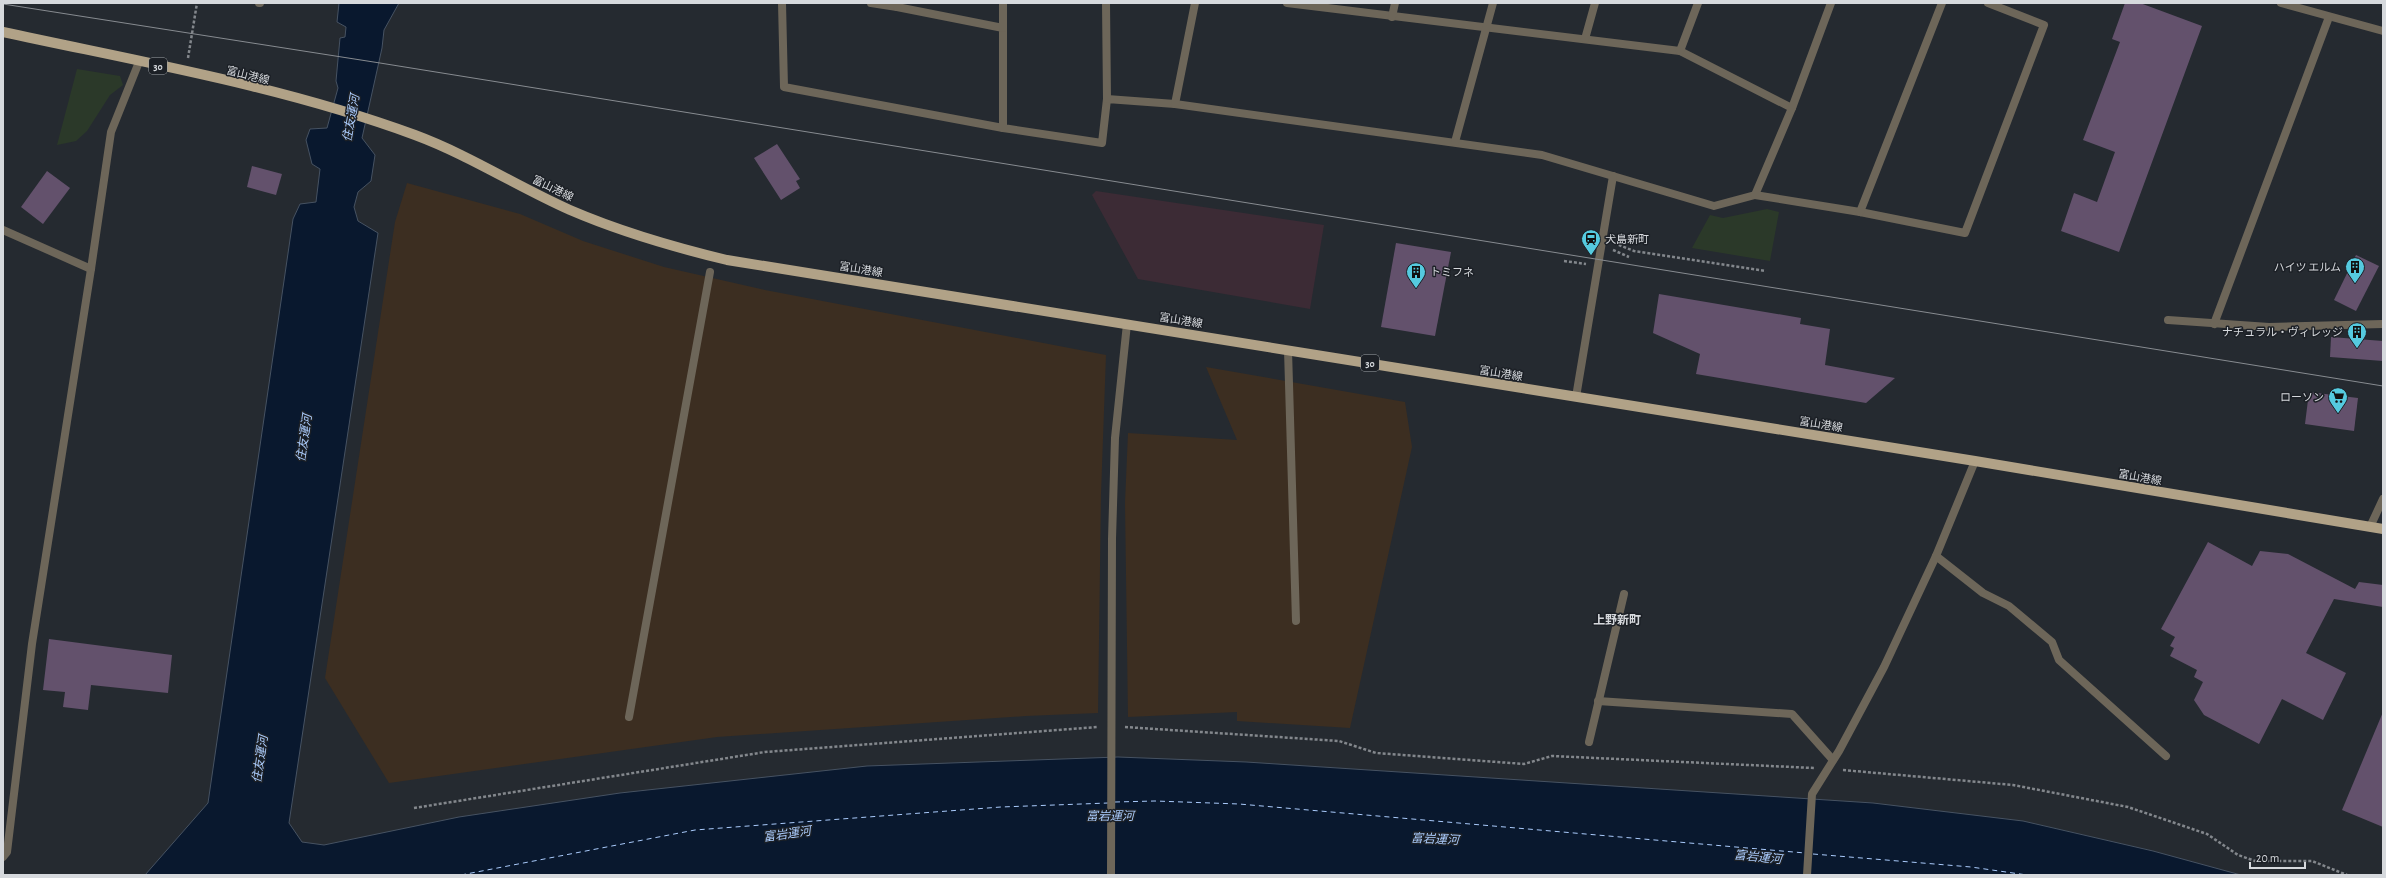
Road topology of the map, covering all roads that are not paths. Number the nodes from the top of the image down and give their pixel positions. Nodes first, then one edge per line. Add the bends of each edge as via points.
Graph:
1 (782, 3) edge
2 (871, 3) edge
3 (1003, 3) edge
4 (1106, 3) edge
5 (1195, 3) edge
6 (1287, 3) edge
7 (1293, 3) edge
8 (1395, 3) edge
9 (1493, 3) edge
10 (1596, 3) edge
11 (1698, 3) edge
12 (1831, 3) edge
13 (1942, 3) edge
14 (1988, 3) edge
15 (2281, 3) edge
16 (897, 5) edge
17 (1392, 17) junction
18 (2329, 17) junction
19 (1486, 27) junction
20 (1003, 28) junction
21 (2383, 31) edge
22 (3, 32) edge
23 (1585, 39) junction
24 (1680, 51) junction
25 (139, 62) junction
26 (1107, 99) junction
27 (1175, 104) junction
28 (1792, 108) junction
29 (1003, 128) junction
30 (1455, 142) junction
31 (1613, 176) junction
32 (1755, 195) junction
33 (1860, 212) junction
34 (3, 230) edge
35 (92, 269) junction
36 (710, 272) dead end
37 (2168, 320) dead end
38 (1127, 324) junction
39 (2214, 324) junction
40 (2383, 324) edge
41 (1288, 350) junction
42 (1576, 397) junction
43 (1975, 461) junction
44 (2383, 498) edge
45 (2370, 527) junction
46 (2383, 529) edge
47 (1936, 556) junction
48 (1624, 594) dead end
49 (1296, 620) dead end
50 (1598, 701) junction
51 (628, 716) dead end
52 (1589, 742) dead end
53 (2166, 756) dead end
54 (1833, 760) junction
55 (3, 857) edge
56 (1111, 875) edge
57 (1807, 875) edge

1 - 29 street via 784,87
2 - 16 street
3 - 20 street
4 - 26 street
5 - 27 street
6 - 7 street
7 - 17 street
8 - 17 street
9 - 19 street
10 - 23 street
11 - 24 street
12 - 28 street
13 - 33 street
14 - 33 street via 2044,25 1965,233
15 - 18 street
16 - 20 street
17 - 19 street
18 - 21 street
18 - 39 street
19 - 23 street
19 - 30 street
20 - 29 street
22 - 25 main road, 富山港線 / 30
23 - 24 street
24 - 28 street
25 - 35 street via 111,132
25 - 38 main road, 富山港線 / 30 via 312,103 379,123 438,145 623,232 677,248 727,260
26 - 27 street
26 - 29 street via 1102,143
27 - 30 street
28 - 32 street
30 - 31 street via 1542,155
31 - 32 street via 1714,206
31 - 42 street
32 - 33 street
34 - 35 street
35 - 55 street via 32,644 7,852
36 - 51 street
37 - 39 street
38 - 41 main road, 富山港線 / 30
38 - 56 street via 1115,438 1112,539
39 - 40 street via 2269,327
41 - 42 main road, 富山港線 / 30
41 - 49 street
42 - 43 main road, 富山港線 / 30
43 - 45 main road, 富山港線 / 30
43 - 47 street
44 - 45 street
45 - 46 main road, 富山港線 / 30
47 - 53 street via 1983,593 2009,606 2052,642 2059,660
47 - 54 street via 1884,667
48 - 50 street
50 - 52 street
50 - 54 street via 1792,714
54 - 57 street via 1812,794

